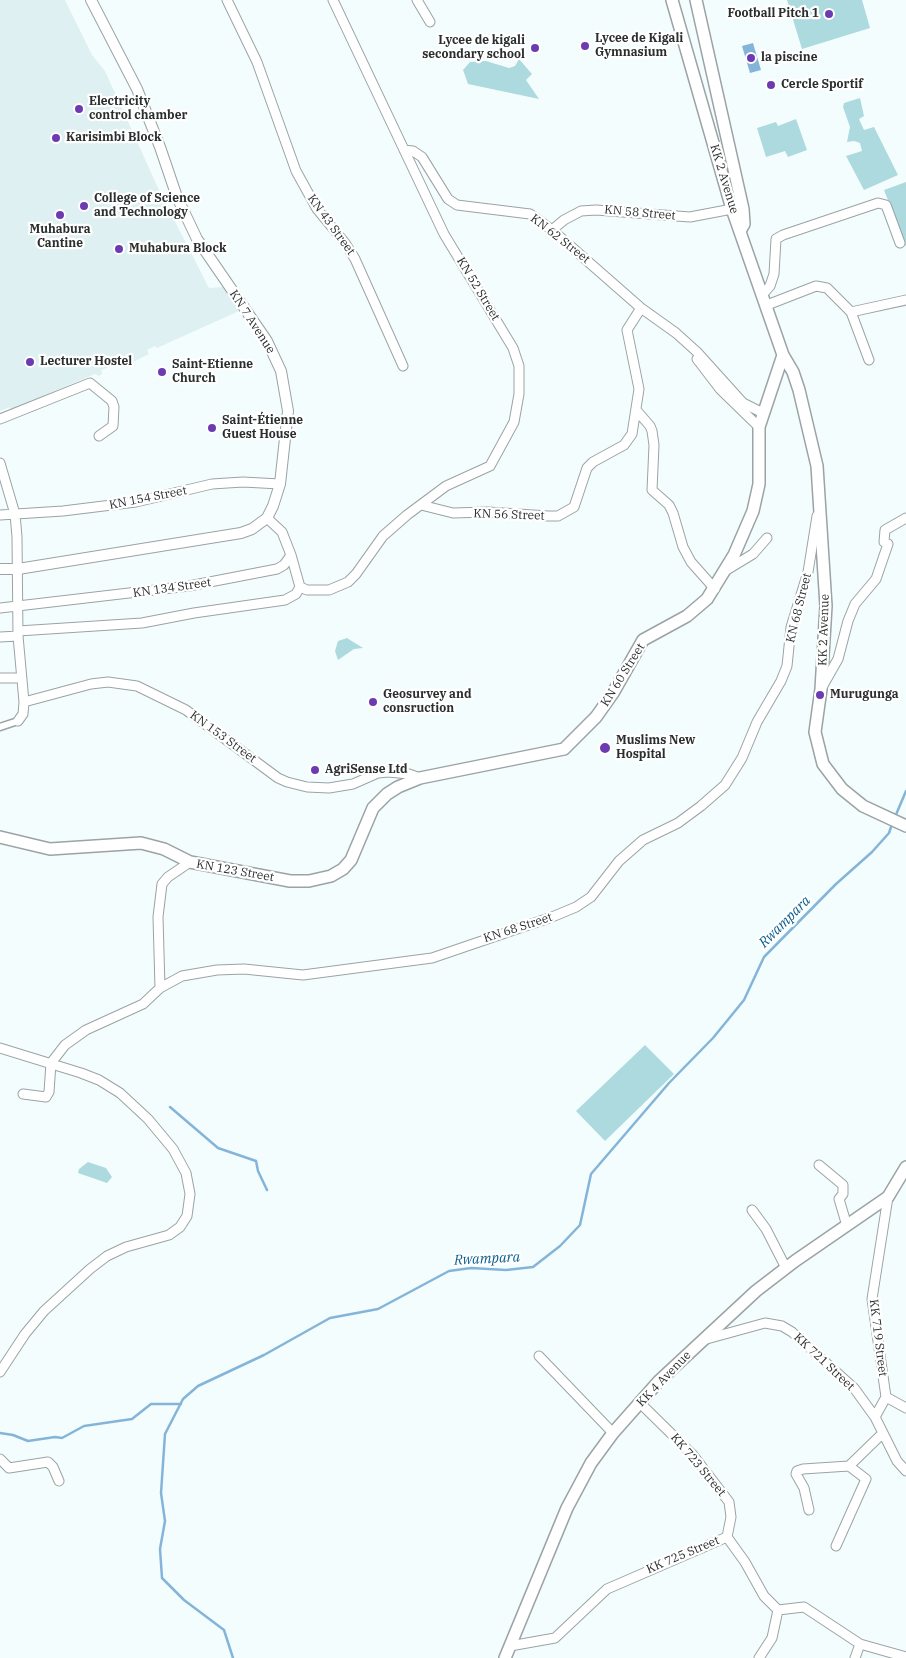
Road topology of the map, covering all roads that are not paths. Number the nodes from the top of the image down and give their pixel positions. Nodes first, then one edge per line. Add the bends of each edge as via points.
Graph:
1 (91, 0) edge
2 (227, 0) edge
3 (333, 0) edge
4 (417, 0) edge
5 (672, 0) edge
6 (696, 0) edge
7 (430, 22) dead end
8 (404, 150) junction
9 (732, 209) junction
10 (552, 230) junction
11 (740, 231) junction
12 (900, 243) dead end
13 (765, 300) junction
14 (906, 300) edge
15 (641, 308) junction
16 (851, 312) junction
17 (686, 342) junction
18 (783, 355) junction
19 (869, 360) dead end
20 (404, 366) dead end
21 (777, 374) junction
22 (799, 390) junction
23 (637, 411) junction
24 (763, 413) junction
25 (0, 419) edge
26 (759, 427) junction
27 (99, 436) dead end
28 (0, 463) edge
29 (280, 484) junction
30 (820, 498) junction
31 (421, 505) junction
32 (15, 514) junction
33 (0, 515) edge
34 (267, 518) junction
35 (906, 518) edge
36 (767, 538) dead end
37 (290, 555) junction
38 (0, 569) edge
39 (18, 569) junction
40 (725, 571) junction
41 (300, 587) junction
42 (715, 589) junction
43 (0, 608) edge
44 (17, 608) junction
45 (18, 634) junction
46 (0, 636) edge
47 (0, 678) edge
48 (22, 678) junction
49 (821, 689) junction
50 (24, 702) junction
51 (18, 721) joint
52 (0, 727) edge
53 (420, 778) junction
54 (905, 825) edge
55 (362, 833) joint
56 (0, 837) edge
57 (190, 862) junction
58 (160, 988) junction
59 (0, 1048) edge
60 (51, 1063) junction
61 (23, 1094) dead end
62 (819, 1165) dead end
63 (904, 1174) edge
64 (888, 1197) junction
65 (752, 1210) dead end
66 (847, 1226) junction
67 (786, 1268) junction
68 (701, 1341) junction
69 (540, 1356) dead end
70 (0, 1372) edge
71 (886, 1398) junction
72 (640, 1403) junction
73 (906, 1408) edge
74 (875, 1417) junction
75 (613, 1432) junction
76 (883, 1433) junction
77 (0, 1459) edge
78 (849, 1466) junction
79 (906, 1472) edge
80 (59, 1481) dead end
81 (809, 1510) dead end
82 (727, 1537) junction
83 (836, 1546) dead end
84 (778, 1610) junction
85 (860, 1644) junction
86 (510, 1646) junction
87 (906, 1657) edge
88 (505, 1658) edge
89 (759, 1658) edge
90 (855, 1658) edge

1 - 29 street, KN 7 Avenue via 137,89 177,197 197,239 267,341 281,371 288,411
2 - 20 street, KN 43 Street via 257,62 296,171 317,209 346,243
3 - 8 street, KN 52 Street
4 - 7 street
5 - 9 main road, KK 2 Avenue
6 - 11 main road via 743,210 744,224
8 - 10 street, KN 62 Street via 422,156 448,199 457,205 530,214
8 - 31 street, KN 52 Street via 444,234 513,348 519,380 514,422 490,466 479,473 459,478
9 - 10 street, KN 58 Street via 690,217 581,211
9 - 11 main road, KK 2 Avenue
10 - 15 street, KN 62 Street
11 - 13 main road, KK 2 Avenue
12 - 13 street via 886,205 878,203 783,235 776,239 774,274
13 - 16 street via 823,286
13 - 18 main road, KK 2 Avenue
14 - 16 street
15 - 17 street, KN 62 Street
15 - 23 street, KN 56 Street via 627,330 637,376
16 - 19 street
17 - 24 street, KN 62 Street via 743,403
17 - 26 street, KN 62 Street via 720,389
18 - 21 main road
18 - 22 main road, KK 2 Avenue
21 - 22 main road
21 - 24 main road, KN 60 Street
22 - 30 main road, KK 2 Avenue via 813,440
23 - 31 street, KN 56 Street via 632,434 624,445 586,468 574,507 567,512 548,516 453,513
23 - 42 street via 652,431 652,490 669,505 691,562
24 - 26 main road, KN 60 Street
25 - 27 street via 90,383 112,400 114,426
26 - 40 main road, KN 60 Street via 759,484 753,511
28 - 32 street
29 - 32 street, KN 154 Street via 212,484 136,502
29 - 34 street, KN 7 Avenue
30 - 49 main road, KK 2 Avenue via 826,606
30 - 58 street, KN 68 Street via 808,572 791,627 786,666 742,758 725,785 678,823 643,840 619,861 591,897 552,918 432,958 302,975 244,969 217,970 182,976
31 - 41 street, KN 52 Street via 383,536 348,582 328,590
32 - 33 street, KN 154 Street
32 - 39 street
34 - 37 street via 282,532
34 - 39 street via 252,529 214,540
35 - 49 street via 885,530 886,543 876,579 855,604 838,659
36 - 40 street via 753,554
37 - 41 street
37 - 44 street, KN 134 Street via 277,569 247,576
38 - 39 street
39 - 44 street
40 - 42 main road, KN 60 Street
41 - 45 street via 296,594 285,600 142,623
42 - 53 main road, KN 60 Street via 687,616 643,640 614,693 596,717 564,748
43 - 44 street, KN 134 Street
44 - 45 street
45 - 46 street
45 - 48 street
47 - 48 street
48 - 50 street
49 - 54 main road, KK 2 Avenue via 815,732 823,764 842,789 869,810
50 - 51 street via 23,714
50 - 53 street, KN 153 Street via 91,684 108,682 136,686 186,710 287,782 329,788 353,784 378,773 410,774
51 - 52 street
53 - 55 main road, KN 60 Street via 398,787 379,801
55 - 57 main road, KN 123 Street via 348,865 331,876 309,881 290,881
56 - 57 main road, KN 123 Street via 50,849 149,844
57 - 58 street via 162,884 158,917
58 - 60 street, KN 68 Street via 132,1010 75,1037
59 - 60 street
60 - 61 street via 48,1095 44,1098
60 - 70 street via 99,1080 120,1093 162,1134 186,1173 190,1194 187,1216 169,1235 126,1247 90,1269 44,1311 24,1334
62 - 66 street via 843,1184 843,1194 839,1199
63 - 64 main road, KK 4 Avenue
64 - 66 main road, KK 4 Avenue
64 - 71 street, KK 719 Street via 872,1299
65 - 67 street
66 - 67 main road, KK 4 Avenue
67 - 68 main road, KK 4 Avenue
68 - 72 main road, KK 4 Avenue
68 - 74 street, KK 721 Street via 765,1323 782,1326 854,1388
69 - 75 street
71 - 73 street
71 - 74 street
72 - 75 main road, KK 4 Avenue
72 - 82 street, KK 723 Street via 693,1455 729,1502 731,1517
74 - 76 street, KK 721 Street
75 - 86 main road, KK 4 Avenue via 591,1462 570,1501
76 - 78 street
76 - 79 street, KK 721 Street
77 - 80 street via 10,1468 48,1462
78 - 81 street via 797,1471
78 - 83 street via 866,1479
82 - 84 street, KK 725 Street via 764,1596
82 - 86 street, KK 725 Street via 607,1589 555,1638
84 - 85 street via 804,1607
84 - 89 street via 772,1638
85 - 87 street
85 - 90 street
86 - 88 main road, KK 4 Avenue

